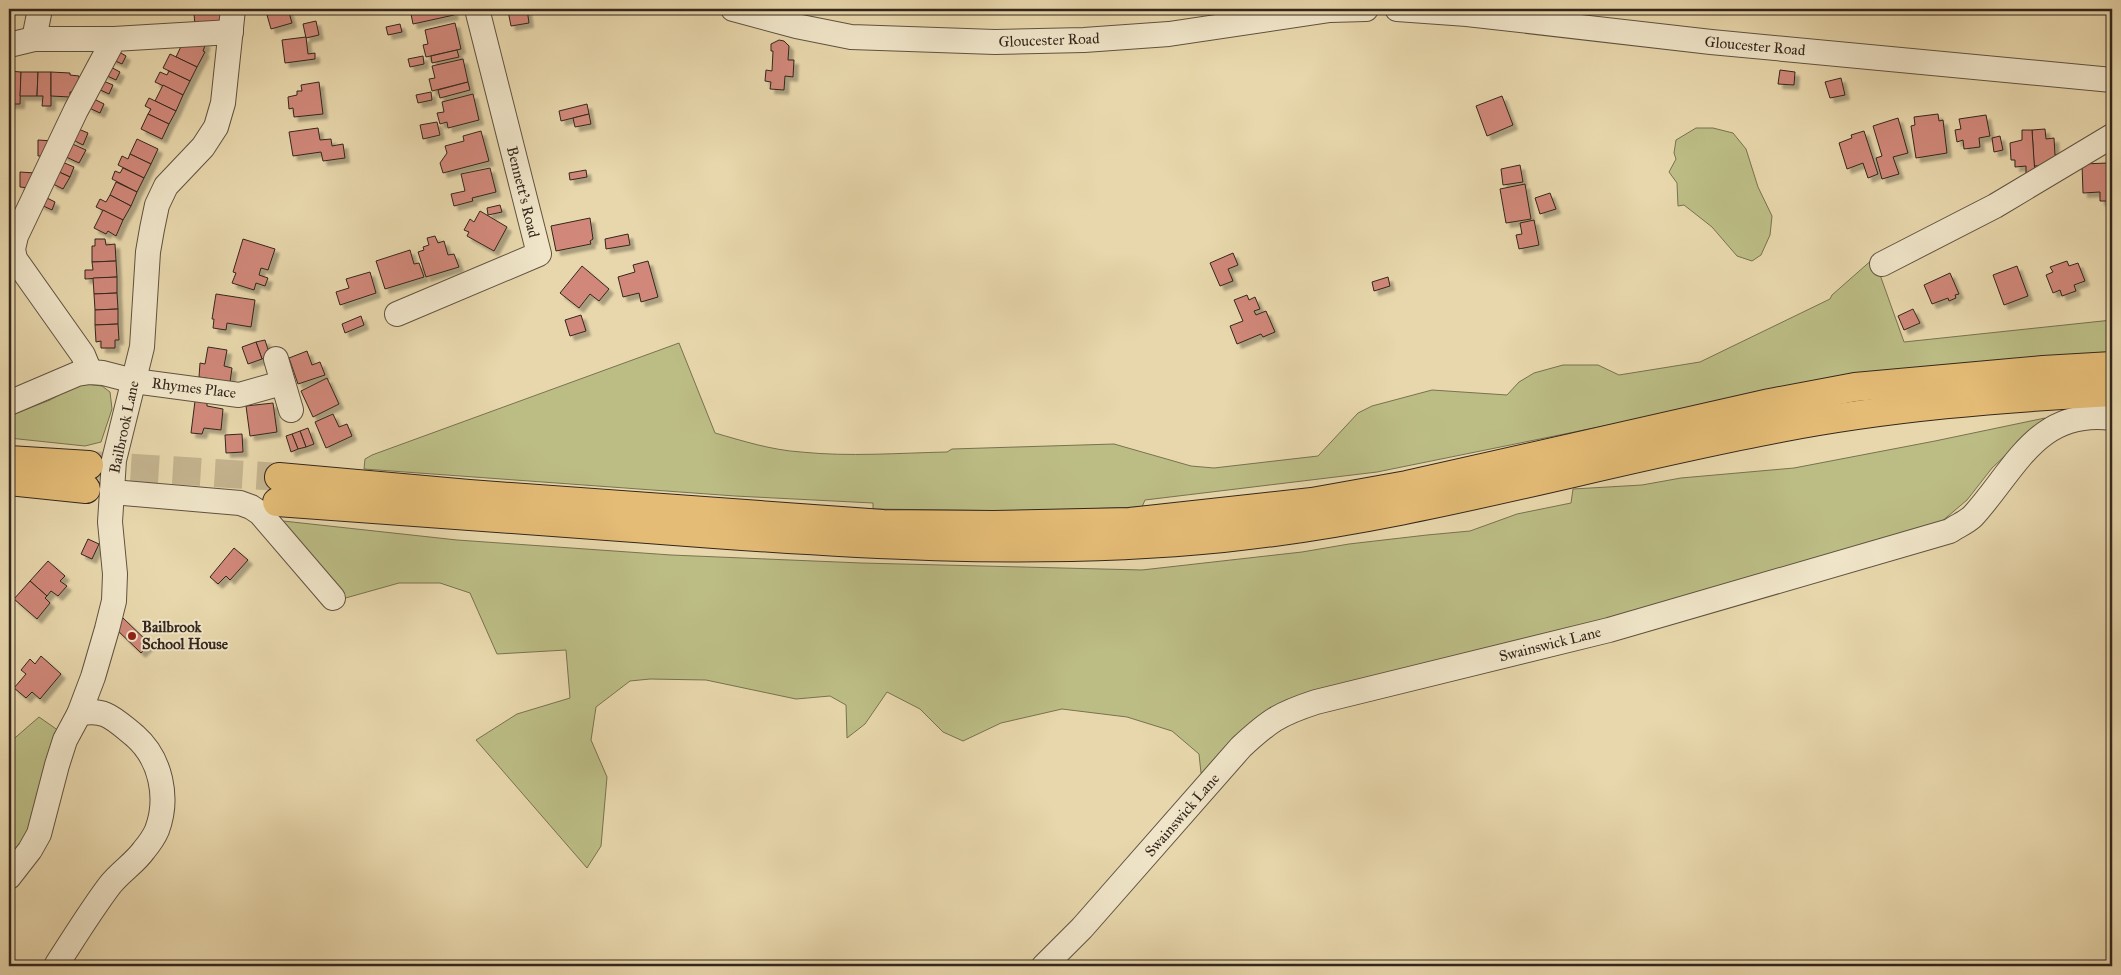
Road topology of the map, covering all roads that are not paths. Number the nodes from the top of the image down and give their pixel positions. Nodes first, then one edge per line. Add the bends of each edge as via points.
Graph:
1 (40, 9) edge
2 (477, 9) edge
3 (733, 9) edge
4 (1366, 9) edge
5 (1397, 9) edge
6 (232, 20) edge
7 (34, 39) junction
8 (114, 39) junction
9 (9, 46) edge
10 (2112, 80) edge
11 (2112, 136) edge
12 (1882, 264) dead end
13 (396, 314) dead end
14 (276, 359) dead end
15 (2112, 366) edge
16 (90, 372) junction
17 (134, 381) junction
18 (282, 383) junction
19 (2112, 392) edge
20 (9, 403) edge
21 (291, 410) dead end
22 (2112, 418) edge
23 (11, 477) edge
24 (95, 482) junction
25 (333, 598) dead end
26 (79, 714) junction
27 (9, 877) edge
28 (57, 964) dead end
29 (1044, 966) edge

1 - 7 street
2 - 13 street, Bennett's Road via 539,254
3 - 4 street, Gloucester Road via 851,37 995,42 1169,34 1330,10
5 - 10 street, Gloucester Road
6 - 8 street
6 - 17 street, Bailbrook Lane via 223,103 216,127 204,147 166,186 157,205 148,252 142,347
7 - 8 street
7 - 9 street
8 - 16 street via 76,110 16,236 13,249 15,259 83,355
11 - 12 street via 1995,206
14 - 18 street
15 - 19 highway via 1855,387 1770,403 1407,485 1312,502 1130,522 883,524 478,494 278,490 466,515 828,543 1035,549 1129,546 1316,527 1782,428 1937,405
16 - 17 street, Rhymes Place
16 - 20 street via 76,374
17 - 18 street, Rhymes Place via 239,395
17 - 24 street, Bailbrook Lane via 116,453
18 - 21 street
22 - 29 street, Swainswick Lane via 2074,419 2052,427 2030,445 1972,518 1950,531 1609,630 1288,711 1265,724 1241,747 1082,928
23 - 24 highway
24 - 25 street via 251,507
24 - 26 street, Bailbrook Lane via 110,522 114,601 93,678
26 - 27 street, Bailbrook Lane via 57,765 38,834
26 - 28 street via 100,711 140,741 152,755 161,778 163,806 157,832 143,852 111,884

